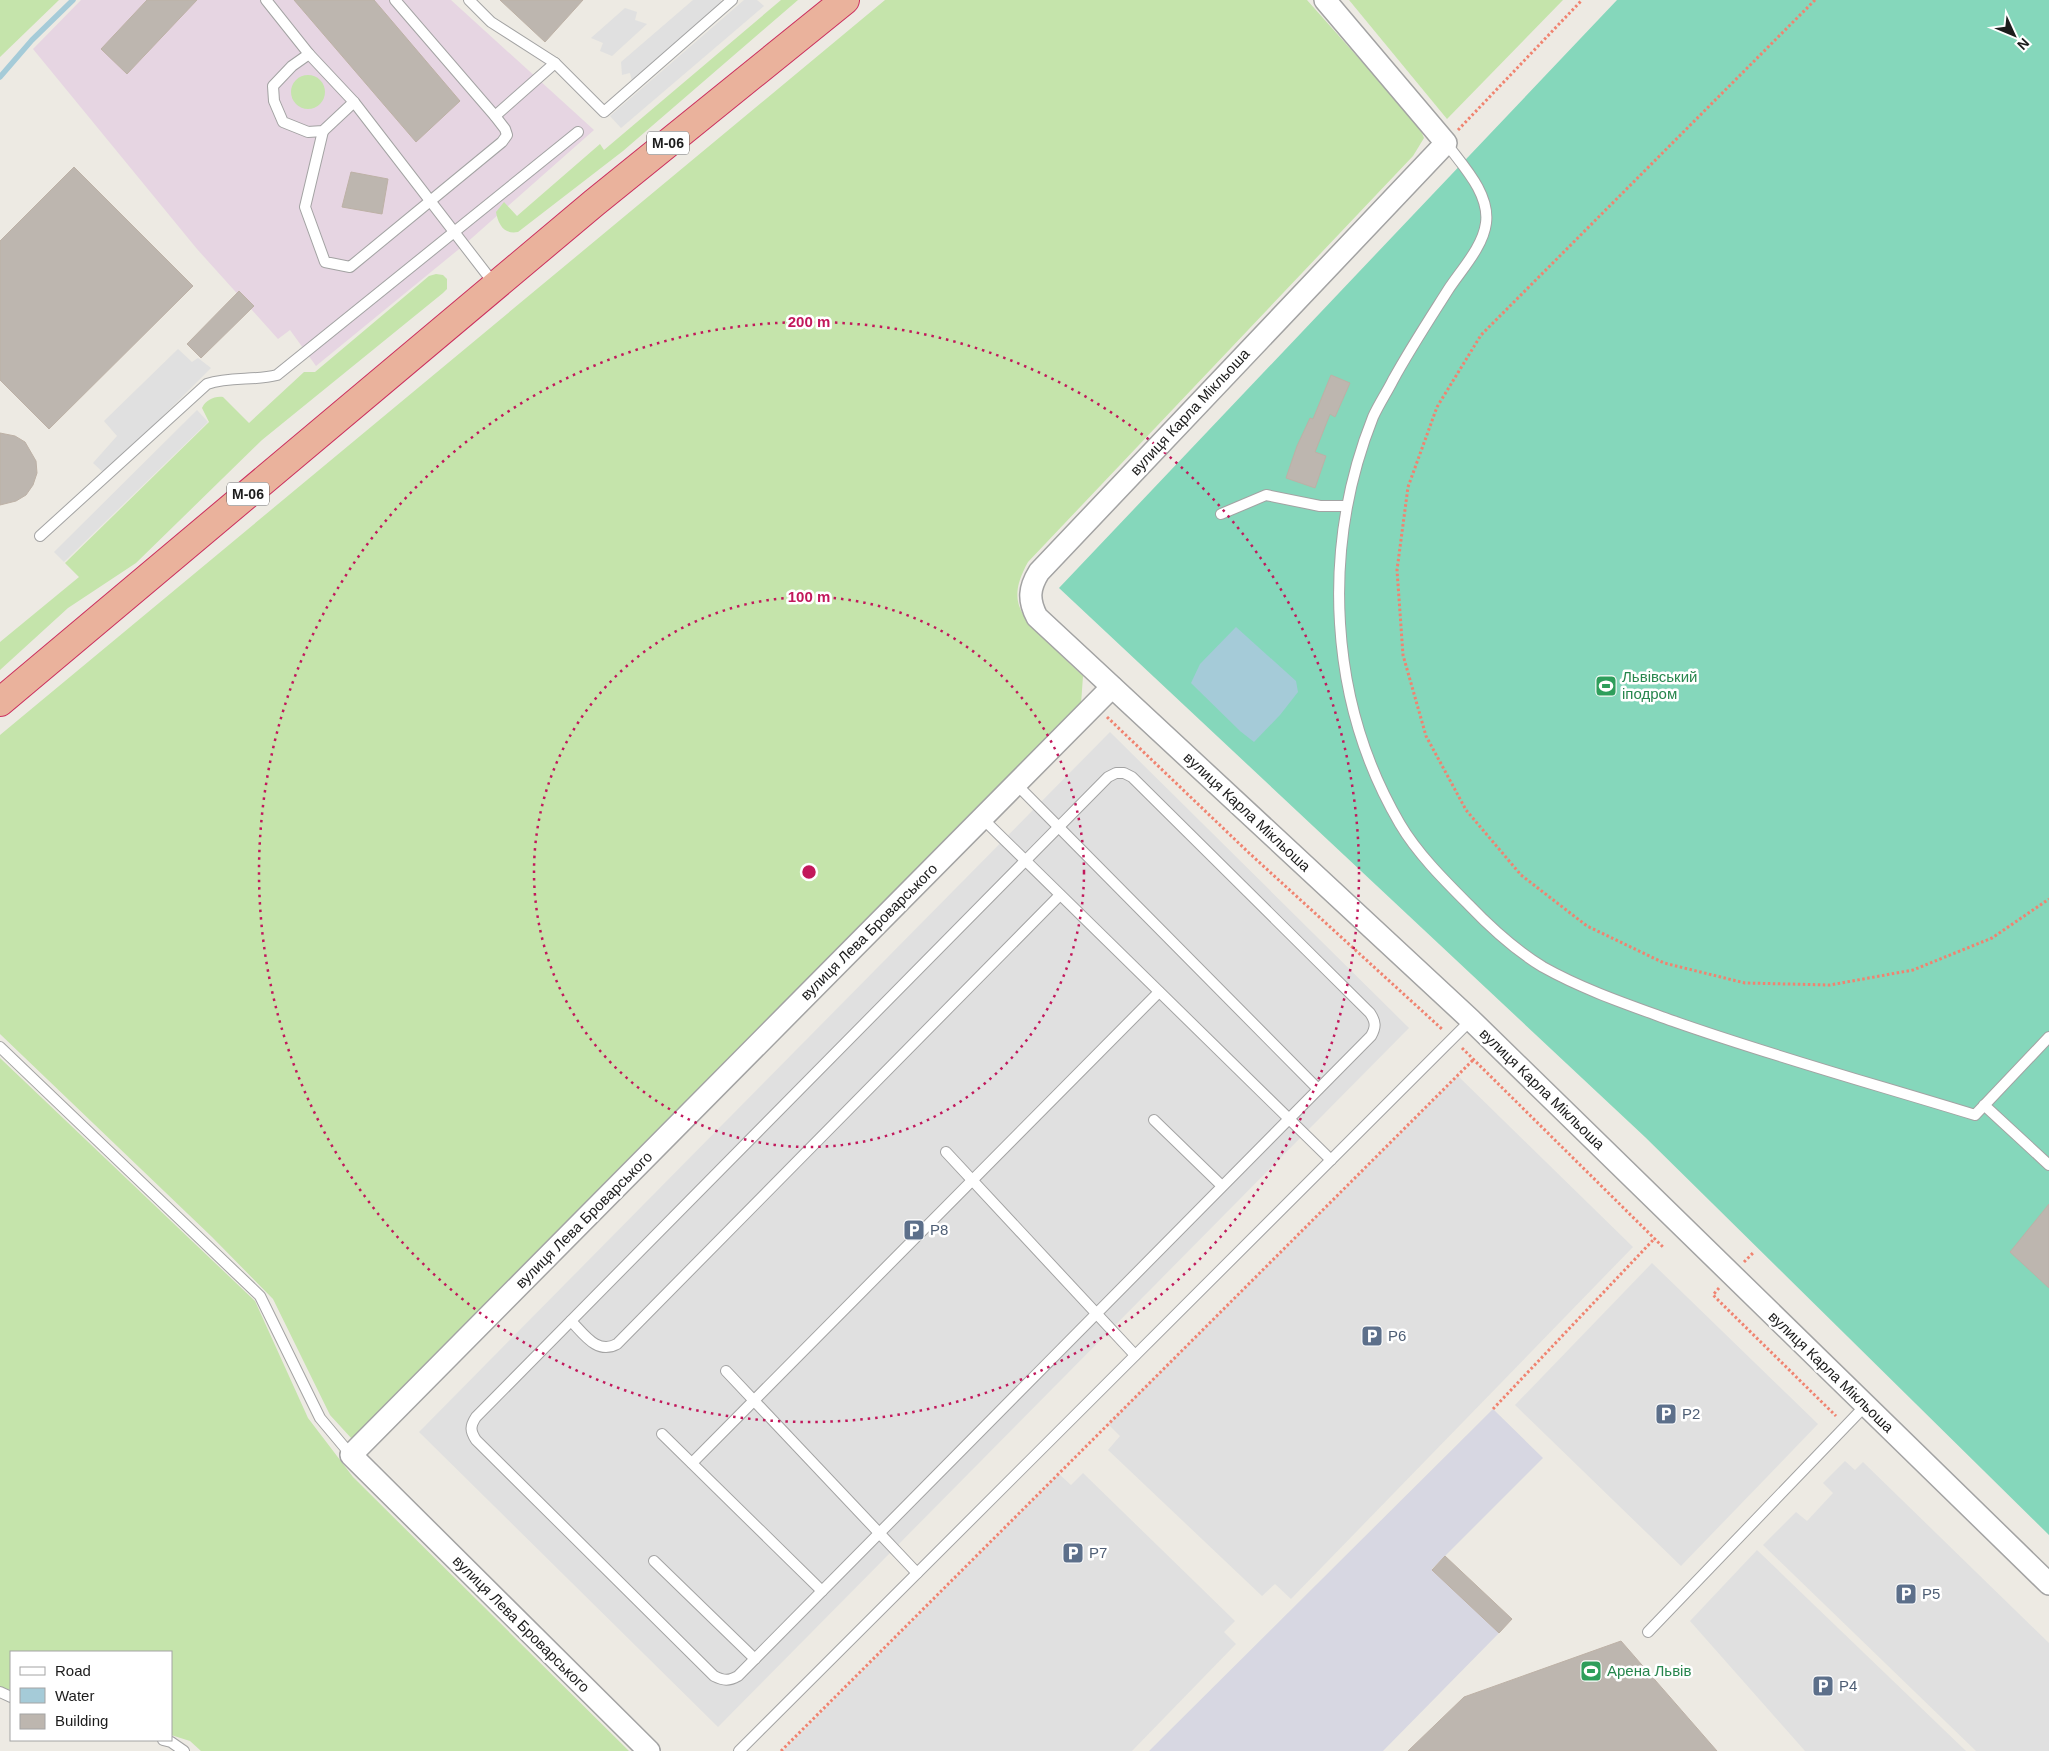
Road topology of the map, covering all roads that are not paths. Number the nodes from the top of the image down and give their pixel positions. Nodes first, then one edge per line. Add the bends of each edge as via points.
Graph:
1 (266, 0) edge
2 (395, 0) edge
3 (469, 0) edge
4 (732, 0) edge
5 (845, 0) edge
6 (1325, 0) edge
7 (309, 54) junction
8 (555, 63) junction
9 (354, 102) junction
10 (495, 116) junction
11 (324, 131) junction
12 (578, 132) dead end
13 (1446, 143) junction
14 (431, 202) junction
15 (454, 232) junction
16 (496, 286) junction
17 (1346, 506) junction
18 (1220, 514) dead end
19 (40, 536) dead end
20 (1112, 686) junction
21 (0, 702) edge
22 (1016, 784) junction
23 (982, 818) junction
24 (1059, 827) junction
25 (1026, 861) junction
26 (1060, 895) junction
27 (1159, 992) junction
28 (1471, 1020) junction
29 (2049, 1037) edge
30 (0, 1047) edge
31 (1318, 1089) junction
32 (1984, 1105) junction
33 (1289, 1119) junction
34 (1154, 1120) dead end
35 (946, 1152) dead end
36 (1331, 1160) junction
37 (2049, 1165) edge
38 (972, 1180) junction
39 (1222, 1186) junction
40 (1096, 1314) junction
41 (570, 1321) junction
42 (1135, 1356) junction
43 (726, 1371) dead end
44 (754, 1401) junction
45 (1866, 1405) junction
46 (662, 1434) dead end
47 (351, 1455) junction
48 (692, 1463) junction
49 (879, 1533) junction
50 (654, 1561) dead end
51 (917, 1573) junction
52 (2049, 1584) edge
53 (822, 1591) junction
54 (1648, 1632) dead end
55 (754, 1659) junction
56 (167, 1741) edge
57 (184, 1751) edge
58 (649, 1751) edge
59 (739, 1751) edge

1 - 7 lane
2 - 10 lane
3 - 8 lane via 491,22
4 - 8 lane via 604,112
5 - 16 highway, М-06
6 - 13 street
7 - 9 lane
7 - 11 lane via 280,76 273,86 274,101 283,122 308,132
8 - 10 lane
9 - 11 lane
9 - 14 lane
10 - 14 lane via 506,129 507,135 502,142
11 - 14 lane via 305,207 325,262 350,267
12 - 15 lane
13 - 17 lane via 1477,186 1485,208 1486,223 1476,248 1416,338 1374,416
13 - 20 street, вулиця Карла Мікльоша via 1039,572 1031,585 1032,607 1037,617
14 - 15 lane
15 - 16 lane
15 - 19 lane via 277,375 207,384
16 - 21 highway, М-06
17 - 18 lane via 1320,506 1266,495
17 - 32 lane via 1338,587 1343,656 1354,718 1401,826 1445,881 1491,928 1542,966 1603,996 1706,1032 1975,1115
20 - 22 street, вулиця Лева Броварського
20 - 28 street, вулиця Карла Мікльоша
22 - 23 street, вулиця Лева Броварського
22 - 24 lane
23 - 25 lane
23 - 47 street, вулиця Лева Броварського
24 - 25 lane
24 - 31 lane
24 - 31 lane via 1108,777 1116,773 1132,777 1370,1013 1375,1020 1371,1036
25 - 26 lane
25 - 41 lane
26 - 27 lane
26 - 41 lane via 617,1344 602,1348
27 - 33 lane
27 - 38 lane
28 - 36 lane
28 - 45 street, вулиця Карла Мікльоша
29 - 32 lane
30 - 47 lane via 260,1296 320,1418
31 - 33 lane
32 - 37 lane
33 - 36 lane
33 - 39 lane
34 - 39 lane
35 - 38 lane
36 - 42 lane
38 - 40 lane
38 - 44 lane
39 - 40 lane
40 - 42 lane
40 - 49 lane
41 - 55 lane via 476,1417 471,1424 472,1433 714,1676 730,1680
42 - 51 lane
43 - 44 lane
44 - 48 lane
44 - 49 lane
45 - 52 street, вулиця Карла Мікльоша
45 - 54 lane
46 - 48 lane
47 - 58 street, вулиця Лева Броварського
48 - 53 lane
49 - 51 lane
49 - 53 lane
50 - 55 lane
51 - 59 lane
53 - 55 lane
56 - 57 lane

